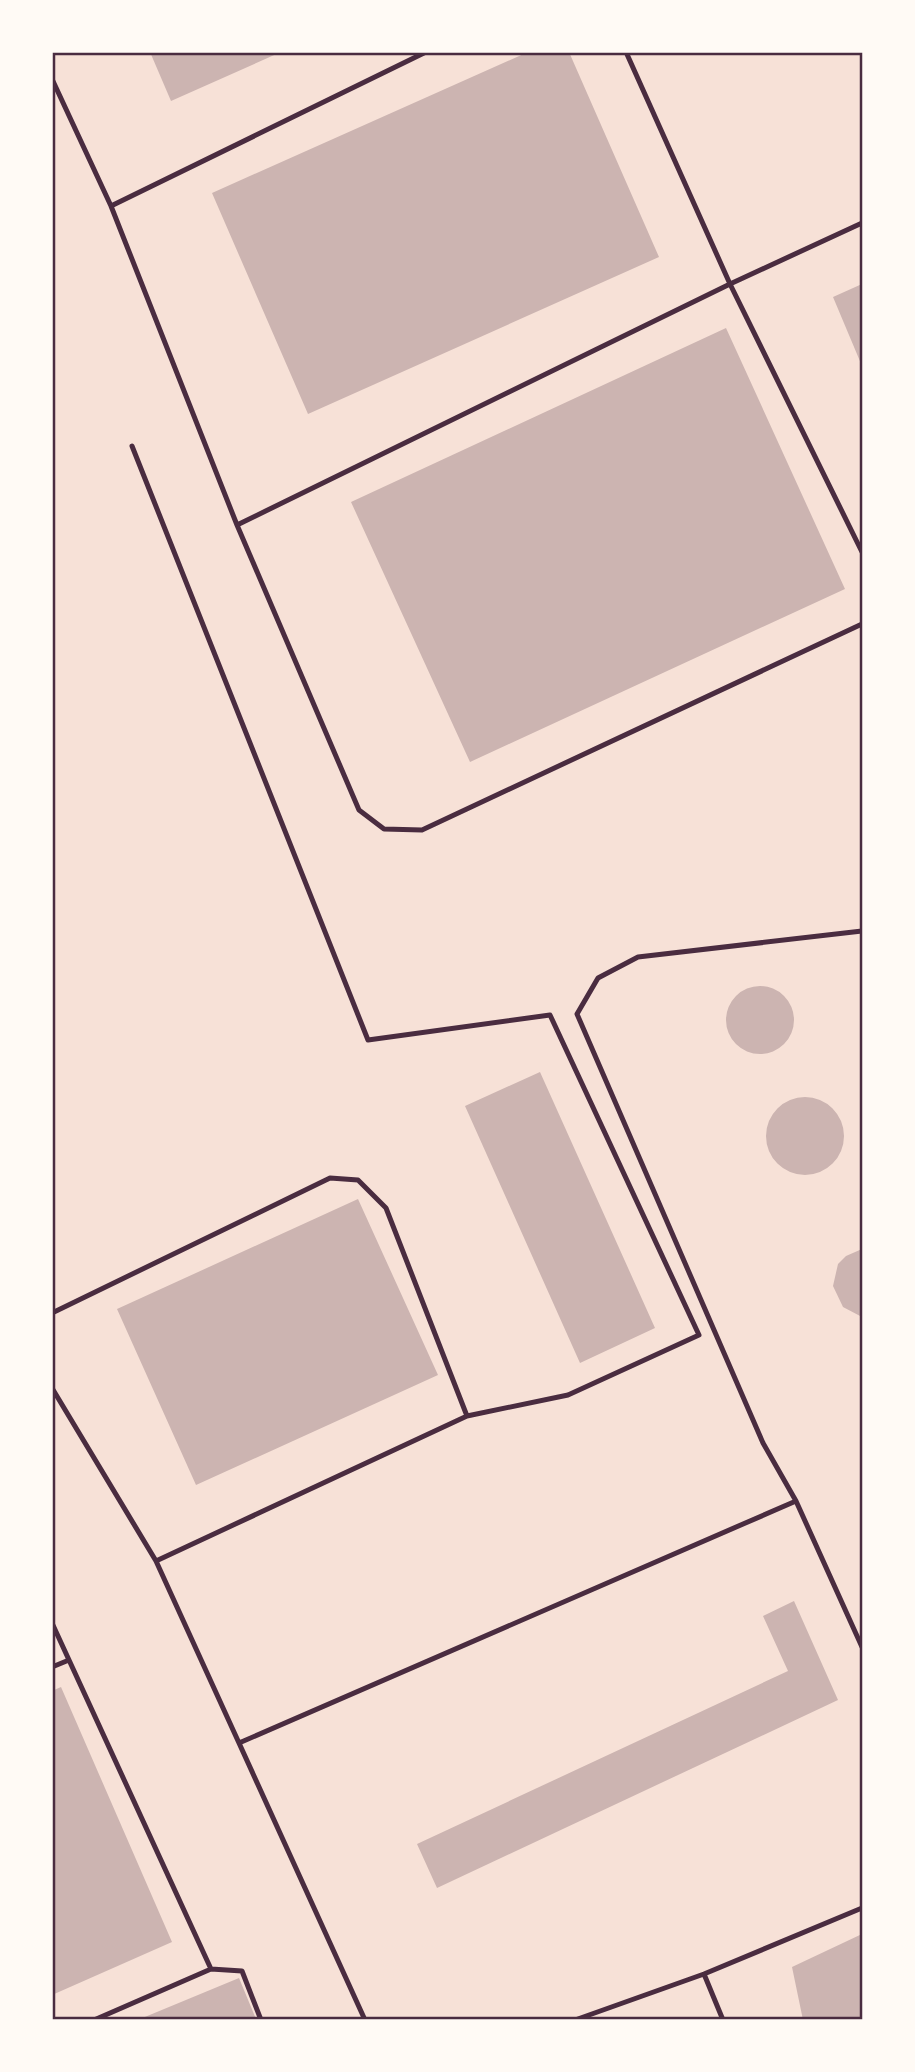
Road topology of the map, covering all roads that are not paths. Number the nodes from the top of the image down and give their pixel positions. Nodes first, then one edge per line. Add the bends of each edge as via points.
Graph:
1 (426, 52) edge
2 (626, 52) edge
3 (52, 79) edge
4 (111, 206) junction
5 (863, 223) edge
6 (730, 284) junction
7 (132, 446) dead end
8 (237, 525) junction
9 (863, 552) edge
10 (863, 624) edge
11 (863, 931) edge
12 (52, 1313) edge
13 (52, 1388) edge
14 (467, 1416) junction
15 (796, 1501) junction
16 (156, 1561) junction
17 (52, 1623) edge
18 (863, 1647) edge
19 (69, 1660) junction
20 (52, 1667) edge
21 (239, 1743) junction
22 (863, 1908) edge
23 (211, 1969) junction
24 (704, 1974) junction
25 (583, 2018) edge
26 (94, 2020) edge
27 (261, 2020) edge
28 (365, 2020) edge
29 (575, 2020) edge
30 (723, 2020) edge

1 - 4 lane
2 - 6 lane
3 - 4 lane
4 - 8 lane
5 - 6 lane
6 - 8 lane
6 - 9 lane
7 - 14 lane via 368,1040 550,1015 699,1335 568,1395
8 - 10 lane via 359,810 384,829 422,830
11 - 15 lane via 638,957 598,978 577,1014 763,1443
12 - 14 lane via 330,1178 358,1180 386,1208
13 - 16 lane
14 - 16 lane
15 - 18 lane
15 - 21 lane
16 - 21 lane
17 - 19 lane
19 - 20 lane
19 - 23 lane
21 - 28 lane
22 - 24 lane
23 - 26 lane
23 - 27 lane via 242,1971
24 - 25 lane
24 - 30 lane
25 - 29 lane

